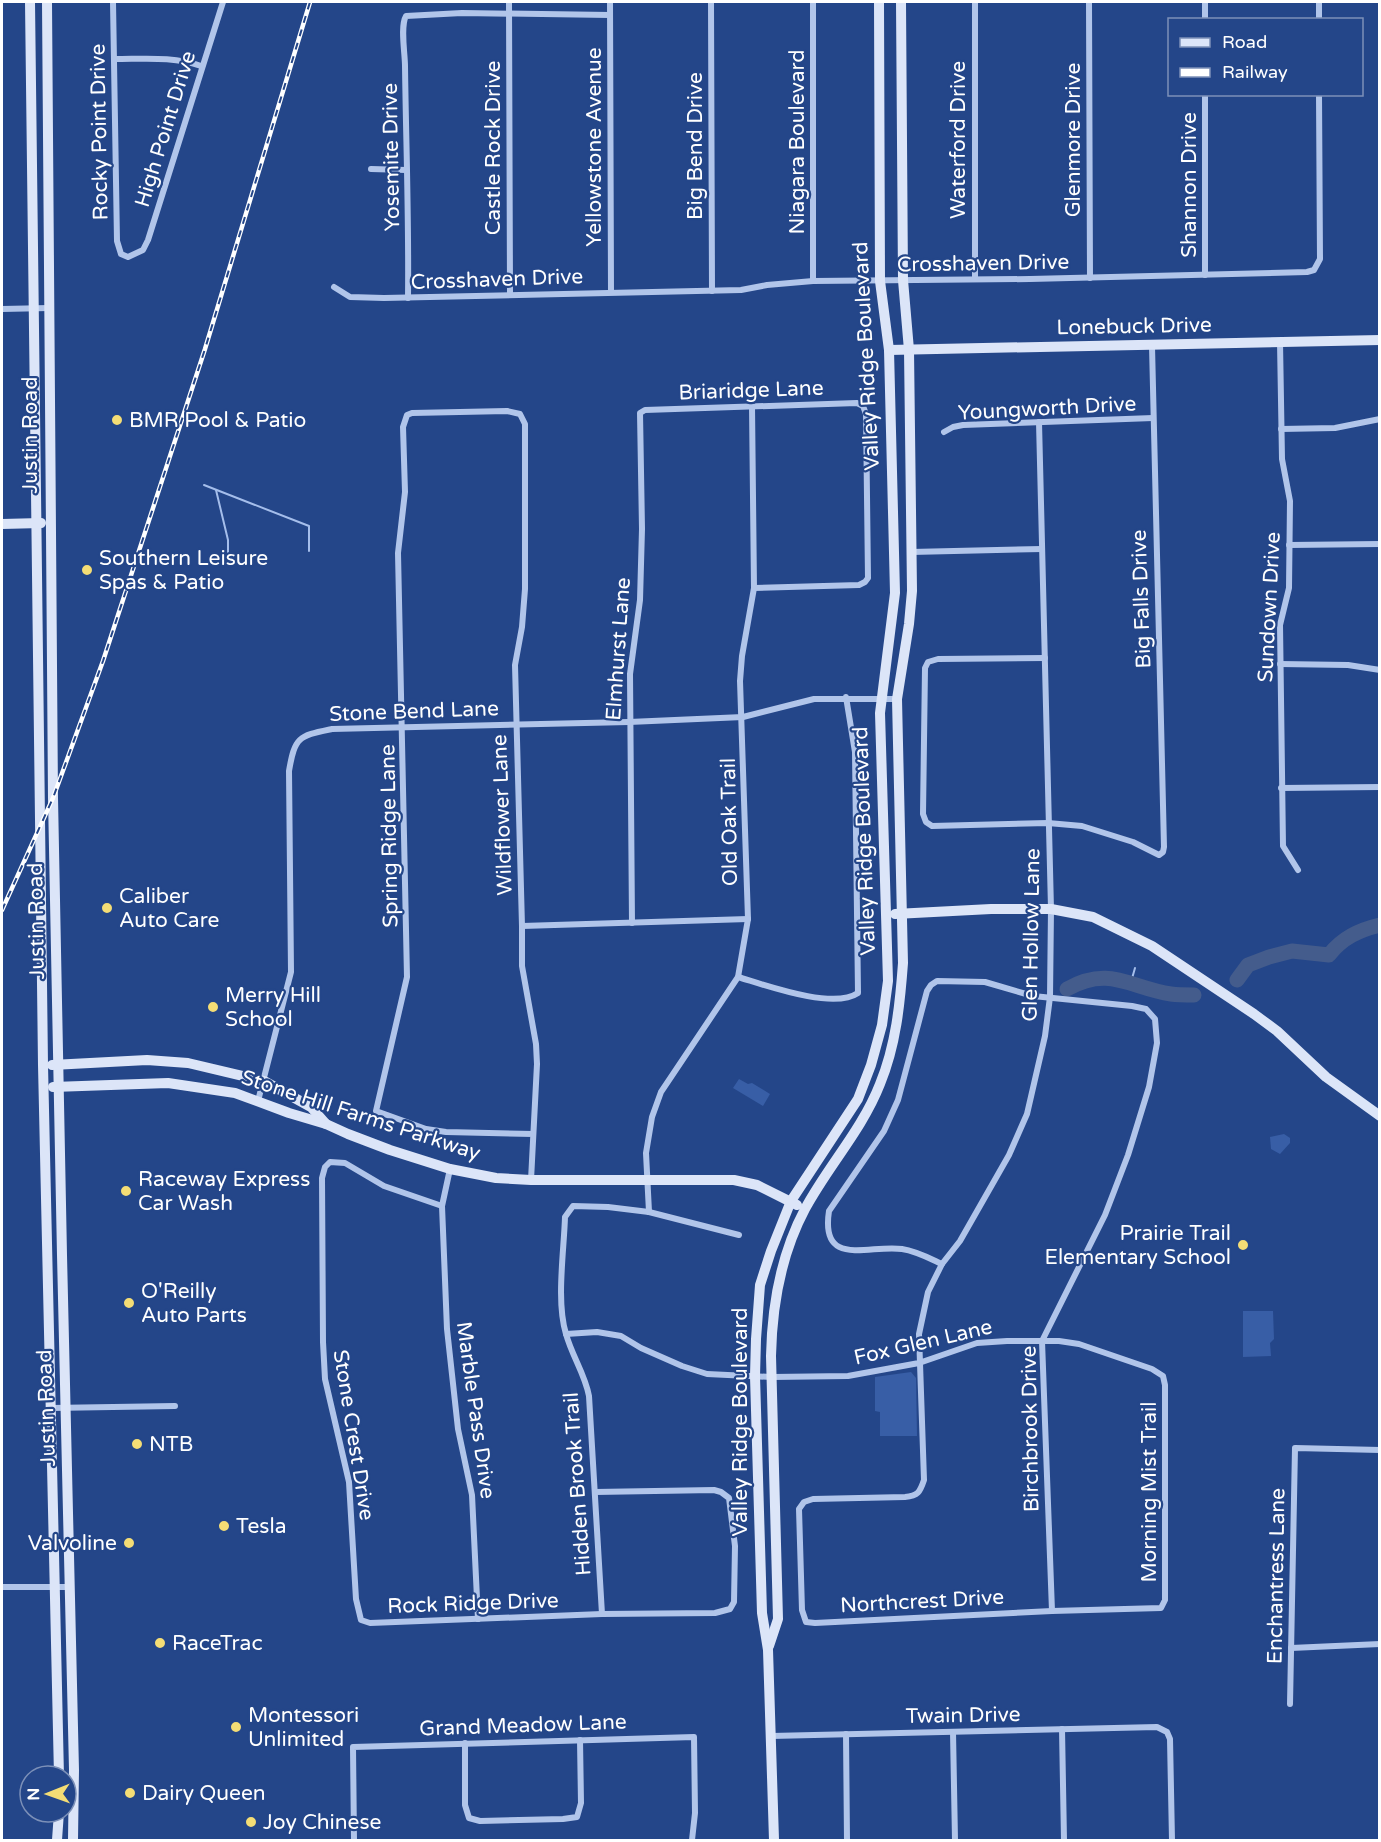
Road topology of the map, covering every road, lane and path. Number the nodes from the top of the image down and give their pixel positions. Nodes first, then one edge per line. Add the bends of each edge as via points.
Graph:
1 (30, 2) edge
2 (47, 2) edge
3 (113, 2) edge
4 (223, 2) edge
5 (508, 2) edge
6 (610, 2) edge
7 (711, 2) edge
8 (813, 2) edge
9 (879, 2) edge
10 (901, 2) edge
11 (975, 2) edge
12 (1089, 2) edge
13 (1204, 2) edge
14 (1319, 2) edge
15 (509, 14) junction
16 (610, 15) junction
17 (1205, 18) edge
18 (1319, 18) edge
19 (115, 58) junction
20 (201, 66) junction
21 (1205, 96) edge
22 (1319, 96) edge
23 (371, 169) dead end
24 (406, 170) junction
25 (128, 256) joint
26 (1205, 275) junction
27 (975, 278) junction
28 (1090, 278) junction
29 (903, 280) junction
30 (813, 281) junction
31 (880, 281) junction
32 (334, 287) dead end
33 (712, 291) junction
34 (611, 292) junction
35 (510, 295) junction
36 (408, 298) junction
37 (34, 308) junction
38 (49, 308) junction
39 (2, 309) edge
40 (1380, 340) edge
41 (1280, 342) junction
42 (1152, 346) junction
43 (889, 350) junction
44 (909, 350) junction
45 (35, 373) junction
46 (752, 406) junction
47 (640, 413) joint
48 (407, 415) joint
49 (1153, 418) junction
50 (1380, 419) edge
51 (1039, 422) junction
52 (1281, 429) junction
53 (49, 432) junction
54 (944, 432) dead end
55 (50, 523) junction
56 (2, 524) edge
57 (36, 524) junction
58 (1380, 544) edge
59 (1289, 545) junction
60 (1042, 549) junction
61 (911, 552) junction
62 (754, 588) junction
63 (1045, 658) junction
64 (1280, 664) junction
65 (1380, 670) edge
66 (846, 697) junction
67 (882, 698) junction
68 (897, 699) junction
69 (743, 717) junction
70 (629, 722) junction
71 (516, 724) junction
72 (403, 726) junction
73 (1380, 787) edge
74 (1281, 788) junction
75 (1048, 823) junction
76 (1298, 870) dead end
77 (1051, 909) junction
78 (886, 914) junction
79 (902, 914) junction
80 (747, 919) junction
81 (632, 923) junction
82 (522, 926) junction
83 (738, 977) junction
84 (1050, 997) junction
85 (167, 1062) junction
86 (43, 1065) junction
87 (58, 1065) junction
88 (264, 1082) junction
89 (168, 1083) junction
90 (43, 1087) junction
91 (58, 1087) junction
92 (258, 1101) junction
93 (1380, 1116) edge
94 (326, 1124) junction
95 (533, 1134) junction
96 (450, 1169) junction
97 (647, 1179) junction
98 (531, 1180) junction
99 (791, 1201) junction
100 (442, 1206) junction
101 (805, 1209) junction
102 (649, 1212) junction
103 (739, 1235) dead end
104 (48, 1255) junction
105 (62, 1255) junction
106 (942, 1264) junction
107 (566, 1334) junction
108 (1042, 1341) junction
109 (920, 1363) junction
110 (755, 1376) junction
111 (1163, 1376) joint
112 (772, 1377) junction
113 (175, 1406) dead end
114 (51, 1408) junction
115 (66, 1408) junction
116 (1380, 1450) edge
117 (595, 1492) junction
118 (804, 1502) joint
119 (2, 1587) edge
120 (55, 1587) junction
121 (71, 1587) junction
122 (1161, 1608) joint
123 (1052, 1611) junction
124 (602, 1614) junction
125 (478, 1619) junction
126 (361, 1620) joint
127 (1380, 1644) edge
128 (1291, 1648) junction
129 (768, 1650) junction
130 (1290, 1704) dead end
131 (1062, 1729) junction
132 (953, 1732) junction
133 (846, 1734) junction
134 (771, 1736) junction
135 (580, 1740) junction
136 (465, 1743) junction
137 (59, 1764) edge
138 (58, 1824) edge
139 (57, 1840) edge
140 (73, 1840) edge
141 (354, 1840) edge
142 (692, 1840) edge
143 (774, 1840) edge
144 (847, 1840) edge
145 (955, 1840) edge
146 (1064, 1840) edge
147 (1172, 1840) edge

1 - 37 main road, Justin Road
2 - 38 main road, Justin Road
3 - 19 street, Rocky Point Drive
4 - 20 street, High Point Drive
5 - 15 street, Castle Rock Drive
6 - 16 street, Yellowstone Avenue
7 - 33 street, Big Bend Drive
8 - 30 street, Niagara Boulevard
9 - 31 main road, Valley Ridge Boulevard
10 - 29 main road, Valley Ridge Boulevard
11 - 27 street, Waterford Drive
12 - 28 street, Glenmore Drive
13 - 17 street
14 - 18 street
15 - 16 street
15 - 24 street, Yosemite Drive via 406,16
15 - 35 street, Castle Rock Drive
16 - 34 street, Yellowstone Avenue
19 - 20 street via 173,59
19 - 25 street, Rocky Point Drive via 117,241 122,254
20 - 25 street, High Point Drive via 148,240 143,250
21 - 26 street, Shannon Drive
22 - 26 street, Crosshaven Drive via 1320,259 1314,270
23 - 24 street
24 - 36 street, Yosemite Drive
26 - 28 street, Crosshaven Drive
27 - 28 street, Crosshaven Drive
27 - 29 street, Crosshaven Drive
29 - 31 street, Crosshaven Drive
29 - 44 main road, Valley Ridge Boulevard
30 - 31 street, Crosshaven Drive
30 - 33 street, Crosshaven Drive
31 - 43 main road, Valley Ridge Boulevard
32 - 36 street, Crosshaven Drive via 350,297
33 - 34 street, Crosshaven Drive
34 - 35 street, Crosshaven Drive
35 - 36 street, Crosshaven Drive
37 - 38 street
37 - 39 street
37 - 45 main road, Justin Road
38 - 53 main road, Justin Road
40 - 41 main road, Lonebuck Drive
41 - 42 main road, Lonebuck Drive
41 - 52 street, Sundown Drive
42 - 44 main road, Lonebuck Drive
42 - 49 street, Big Falls Drive
43 - 44 main road, Lonebuck Drive
43 - 67 main road, Valley Ridge Boulevard via 895,593
44 - 61 main road, Valley Ridge Boulevard
45 - 53 main road via 43,426
45 - 57 main road, Justin Road
46 - 47 street, Briaridge Lane
46 - 62 street, Old Oak Trail
46 - 62 street, Briaridge Lane via 863,406 868,578 859,585
47 - 70 street, Elmhurst Lane via 642,529
48 - 71 street, Wildflower Lane via 507,411 520,414 525,424 525,589 515,665
48 - 72 street, Spring Ridge Lane via 403,427 405,492 398,552
49 - 51 street, Youngworth Drive
49 - 75 street, Big Falls Drive via 1163,852 1156,854 1133,842 1082,826
50 - 52 street via 1335,428
51 - 54 street, Youngworth Drive via 963,425
51 - 60 street, Glen Hollow Lane
52 - 59 street, Sundown Drive via 1290,501
53 - 55 main road, Justin Road
55 - 57 main road
55 - 87 main road, Justin Road
56 - 57 main road
57 - 86 main road, Justin Road
58 - 59 street
59 - 64 street, Sundown Drive via 1289,588 1280,625
60 - 61 street
60 - 63 street, Glen Hollow Lane
61 - 68 main road, Valley Ridge Boulevard via 909,624
62 - 69 street, Old Oak Trail via 742,656
63 - 75 street, Glen Hollow Lane
63 - 75 street via 928,662 922,814 932,826
64 - 65 street via 1348,665
64 - 74 street, Sundown Drive
66 - 67 street, Stone Bend Lane
66 - 69 street, Stone Bend Lane via 802,700
66 - 83 street via 855,752 858,993 844,998 799,995
67 - 68 street, Stone Bend Lane
67 - 78 main road, Valley Ridge Boulevard via 880,758
68 - 79 main road, Valley Ridge Boulevard
69 - 70 street, Stone Bend Lane
69 - 80 street, Old Oak Trail
70 - 71 street, Stone Bend Lane
70 - 81 street, Elmhurst Lane
71 - 72 street, Stone Bend Lane
71 - 82 street, Wildflower Lane
72 - 88 street, Stone Bend Lane via 332,729 306,735 293,749 289,771 291,972
72 - 95 street, Spring Ridge Lane via 407,977 376,1111 446,1132
73 - 74 street
74 - 76 street, Sundown Drive via 1283,846
75 - 77 street, Glen Hollow Lane
77 - 79 main road
77 - 84 street, Glen Hollow Lane
77 - 93 main road via 1092,917 1152,946 1266,1022 1326,1077
78 - 79 main road
78 - 99 main road, Valley Ridge Boulevard via 888,981 871,1065 858,1099
79 - 101 main road, Valley Ridge Boulevard via 902,983 890,1056 868,1111
80 - 81 street
80 - 83 street, Old Oak Trail
81 - 82 street
82 - 95 street, Wildflower Lane via 522,966 536,1044
83 - 97 street, Old Oak Trail via 661,1092 647,1138
84 - 106 street, Glen Hollow Lane via 1046,1036 1027,1114 982,1204
84 - 106 street, Birchbrook Drive via 985,982 942,981 931,985 909,1065 884,1131 829,1211 828,1236 839,1247 858,1252 900,1249
84 - 108 street, Birchbrook Drive via 1146,1009 1155,1019 1157,1043 1149,1087 1113,1195
85 - 87 main road
85 - 88 main road via 188,1063
85 - 89 main road
86 - 87 main road
86 - 90 main road, Justin Road
87 - 91 main road, Justin Road
88 - 92 street, Stone Bend Lane
88 - 94 main road via 311,1107
89 - 91 main road, Stone Hill Farms Parkway
89 - 92 main road, Stone Hill Farms Parkway via 235,1093
90 - 91 main road, Stone Hill Farms Parkway
90 - 104 main road, Justin Road
91 - 105 main road, Justin Road
92 - 94 main road, Stone Hill Farms Parkway
94 - 96 main road, Stone Hill Farms Parkway
95 - 98 street, Wildflower Lane
96 - 98 main road, Stone Hill Farms Parkway
96 - 100 street, Marble Pass Drive
97 - 98 main road, Stone Hill Farms Parkway
97 - 99 main road, Stone Hill Farms Parkway via 734,1180 757,1185
97 - 102 street, Old Oak Trail
99 - 101 main road, Stone Hill Farms Parkway
99 - 110 main road, Valley Ridge Boulevard via 760,1286
100 - 125 street, Marble Pass Drive via 450,1359 458,1429 472,1495
100 - 126 street, Stone Crest Drive via 384,1186 345,1163 330,1162 325,1167 325,1379 349,1482 356,1599
101 - 112 main road, Valley Ridge Boulevard via 789,1246 778,1289 772,1330
102 - 103 street
102 - 107 street, Hidden Brook Trail via 573,1206 567,1212 562,1279
104 - 105 main road
104 - 114 main road, Justin Road
105 - 115 main road, Justin Road
106 - 109 street, Glen Hollow Lane via 928,1292 923,1314
107 - 110 street, Fox Glen Lane via 597,1332 621,1336 707,1374
107 - 117 street, Hidden Brook Trail via 586,1381
108 - 109 street, Fox Glen Lane via 977,1343
108 - 111 street, Fox Glen Lane via 1079,1344
108 - 123 street, Birchbrook Drive
109 - 112 street, Fox Glen Lane via 848,1376
109 - 118 street, Glen Hollow Lane via 924,1480 921,1491 905,1497
110 - 112 street, Fox Glen Lane
110 - 129 main road, Valley Ridge Boulevard via 762,1612
111 - 122 street, Morning Mist Trail via 1165,1600
112 - 129 main road, Valley Ridge Boulevard via 778,1619
113 - 115 street
114 - 115 street
114 - 120 main road, Justin Road
115 - 121 main road, Justin Road
116 - 128 street, Enchantress Lane via 1295,1448
117 - 124 street, Hidden Brook Trail
117 - 124 street, Rock Ridge Drive via 721,1491 729,1498 735,1546 734,1602 730,1610
118 - 123 street, Northcrest Drive via 799,1509 802,1610 806,1622
119 - 120 street
120 - 121 street
120 - 137 main road, Justin Road
121 - 140 main road, Justin Road
122 - 123 street, Northcrest Drive
124 - 125 street, Rock Ridge Drive
125 - 126 street, Rock Ridge Drive via 370,1623
127 - 128 street
128 - 130 street, Enchantress Lane
129 - 134 main road, Valley Ridge Boulevard
131 - 132 street, Twain Drive
131 - 146 street
131 - 147 street, Twain Drive via 1157,1727 1167,1732
132 - 133 street, Twain Drive
132 - 145 street
133 - 134 street, Twain Drive
133 - 144 street
134 - 143 main road, Valley Ridge Boulevard
135 - 136 street, Grand Meadow Lane
135 - 136 street via 581,1803 577,1816 492,1821 469,1818 465,1804
135 - 142 street, Grand Meadow Lane via 694,1737
136 - 141 street, Grand Meadow Lane via 353,1747
138 - 139 main road

